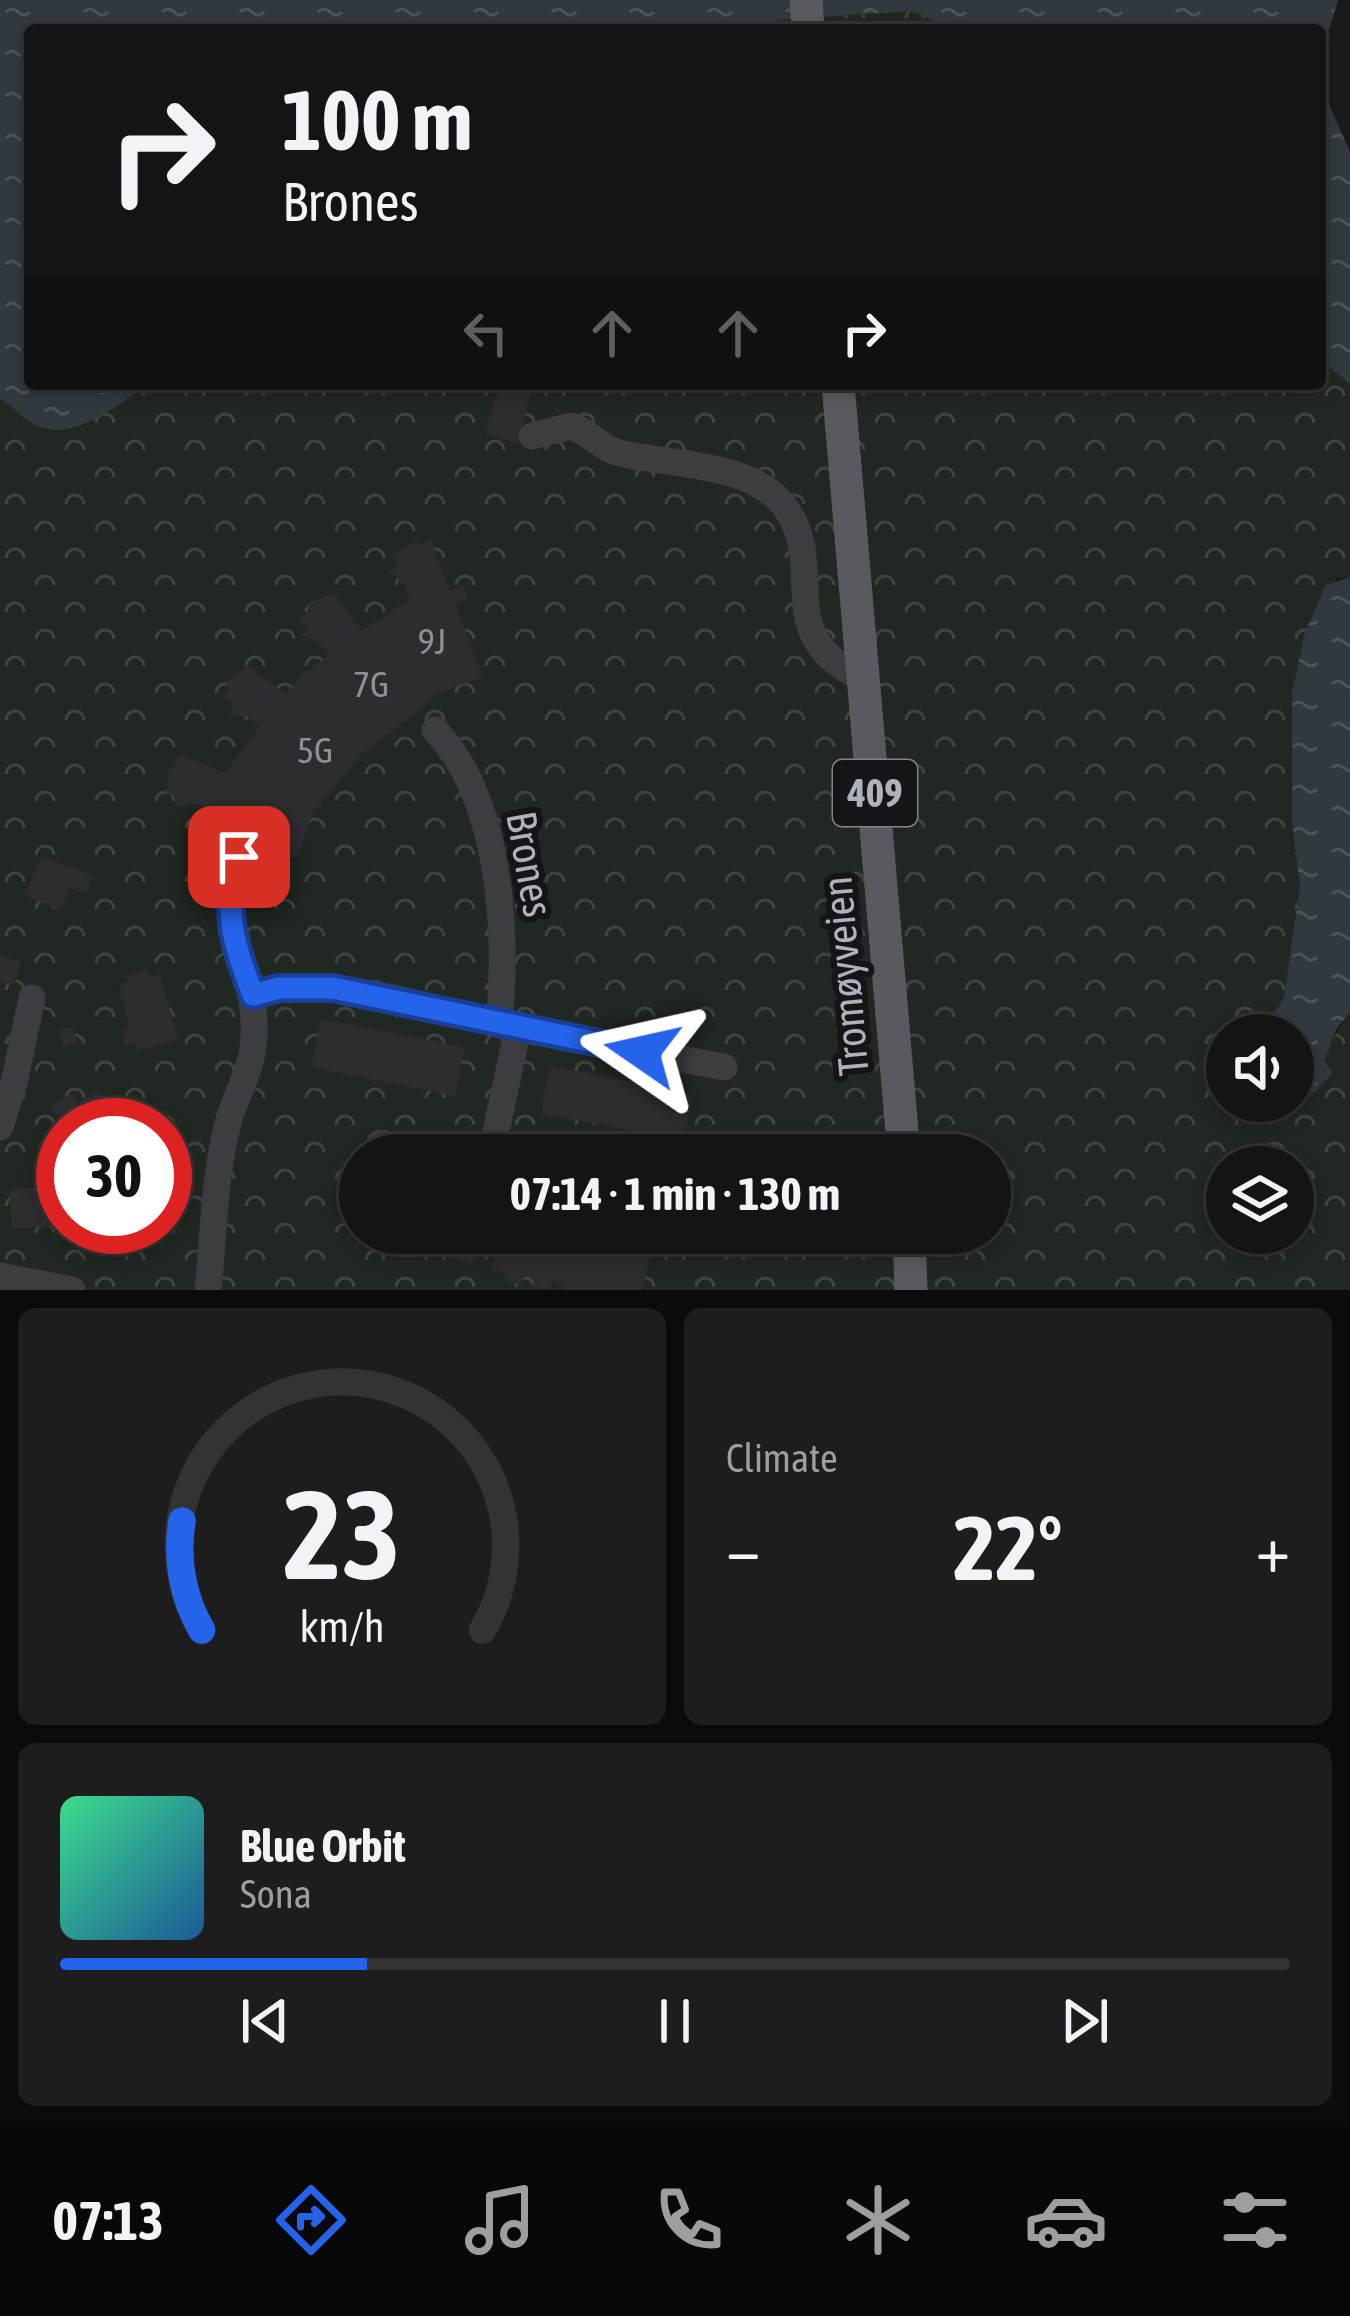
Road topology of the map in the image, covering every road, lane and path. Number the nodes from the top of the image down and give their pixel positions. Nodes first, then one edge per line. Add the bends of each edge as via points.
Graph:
1 (839, 390) edge
2 (532, 436) dead end
3 (865, 679) junction
4 (435, 730) dead end
5 (239, 857) dead end
6 (253, 995) junction
7 (32, 998) dead end
8 (508, 1026) junction
9 (724, 1067) dead end
10 (0, 1127) edge
11 (494, 1134) edge
12 (902, 1134) edge
13 (910, 1254) edge
14 (0, 1276) edge
15 (72, 1290) edge
16 (208, 1290) edge
17 (911, 1290) edge

1 - 3 main road, Tromøyveien / 409
2 - 3 street via 572,426 613,452 715,469 768,489 792,519 808,625 823,652
3 - 12 main road, Tromøyveien / 409
4 - 8 street, Brones via 460,761 485,828
5 - 6 street via 229,910
6 - 8 street via 333,988
6 - 16 street via 253,1056 223,1149
7 - 10 street
8 - 9 street
8 - 11 street, Brones
13 - 17 main road
14 - 15 street

